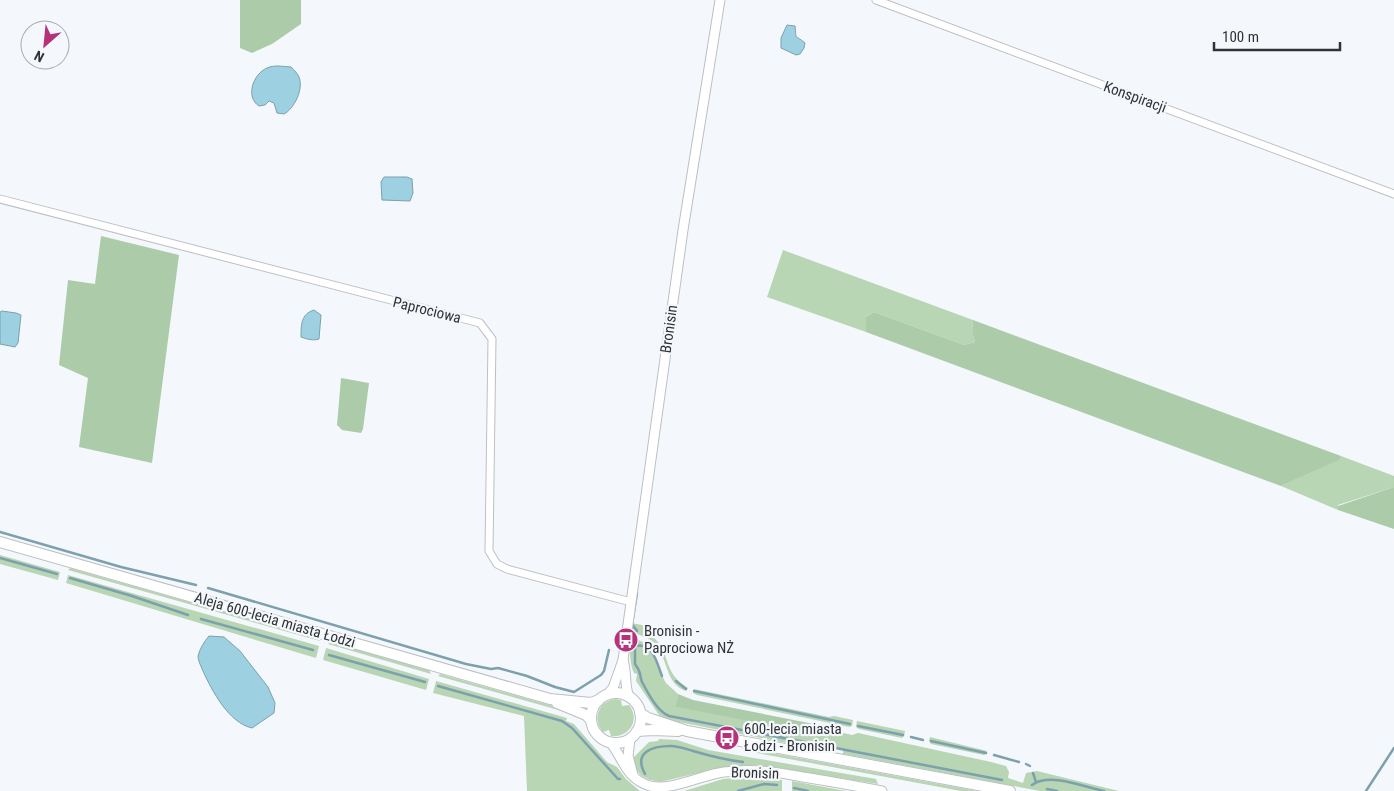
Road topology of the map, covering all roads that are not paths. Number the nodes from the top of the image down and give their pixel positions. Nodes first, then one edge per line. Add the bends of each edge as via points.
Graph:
1 (720, 0) edge
2 (876, 0) edge
3 (1394, 194) edge
4 (0, 199) edge
5 (0, 542) edge
6 (631, 602) junction
7 (623, 660) junction
8 (629, 697) junction
9 (603, 698) junction
10 (550, 699) junction
11 (640, 713) junction
12 (591, 720) junction
13 (687, 731) junction
14 (633, 735) junction
15 (610, 742) junction
16 (633, 776) junction
17 (882, 791) edge
18 (1010, 791) edge

1 - 6 street, Bronisin via 683,230
2 - 3 street, Konspiracji
4 - 6 street, Paprociowa via 480,323 492,339 489,551 497,564 507,569
5 - 10 main road, Aleja 600-lecia miasta Łodzi
6 - 7 street, Bronisin
7 - 8 street, Bronisin
7 - 9 street, Bronisin via 613,688
8 - 9 main road via 617,694
8 - 11 main road
9 - 10 main road, Aleja 600-lecia miasta Łodzi via 591,703
9 - 12 main road via 595,706
10 - 12 main road, Aleja 600-lecia miasta Łodzi
11 - 13 main road
11 - 14 main road via 640,724
12 - 15 main road via 599,736
13 - 14 main road
13 - 18 main road
14 - 15 main road via 623,742
14 - 16 street via 628,756
15 - 16 street, Bronisin
16 - 17 street, Bronisin via 645,784 661,788 722,772 759,770

